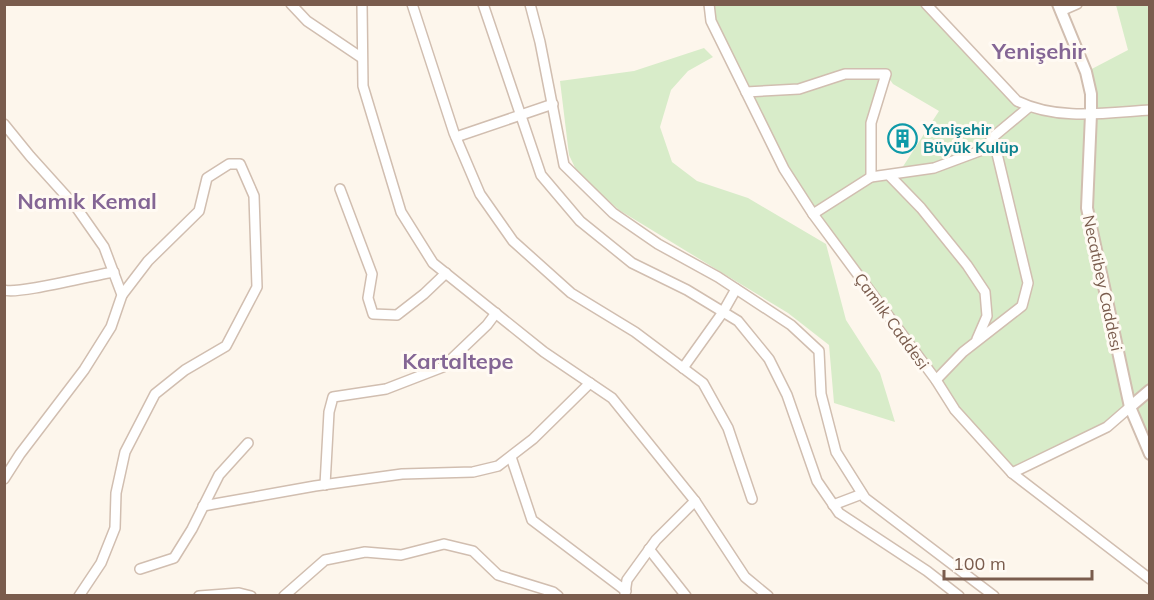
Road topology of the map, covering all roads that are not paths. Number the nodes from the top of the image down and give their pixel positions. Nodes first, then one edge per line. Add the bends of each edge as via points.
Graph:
1 (291, 4) edge
2 (362, 4) edge
3 (412, 4) edge
4 (483, 4) edge
5 (530, 4) edge
6 (926, 4) edge
7 (1077, 4) edge
8 (709, 5) edge
9 (1060, 8) edge
10 (363, 58) junction
11 (746, 92) junction
12 (553, 105) junction
13 (1029, 107) junction
14 (1149, 110) edge
15 (1091, 114) junction
16 (521, 117) junction
17 (4, 124) edge
18 (456, 137) junction
19 (993, 137) junction
20 (889, 175) junction
21 (871, 177) junction
22 (340, 189) dead end
23 (813, 214) junction
24 (114, 272) junction
25 (446, 273) junction
26 (736, 289) junction
27 (4, 290) edge
28 (122, 295) junction
29 (723, 312) junction
30 (495, 313) junction
31 (963, 352) junction
32 (683, 368) junction
33 (936, 380) junction
34 (590, 383) junction
35 (1149, 390) edge
36 (1130, 407) junction
37 (248, 443) dead end
38 (1149, 454) edge
39 (511, 457) junction
40 (1012, 473) junction
41 (4, 479) edge
42 (325, 484) junction
43 (862, 494) junction
44 (752, 499) dead end
45 (695, 501) junction
46 (833, 505) junction
47 (203, 506) junction
48 (649, 549) junction
49 (140, 569) dead end
50 (1149, 579) edge
51 (625, 593) edge
52 (79, 596) edge
53 (199, 596) edge
54 (251, 596) edge
55 (284, 596) edge
56 (558, 596) edge
57 (686, 596) edge
58 (768, 596) edge
59 (959, 596) edge
60 (994, 596) edge

1 - 10 street via 307,21
2 - 10 street
3 - 18 street
4 - 16 street
5 - 12 street
6 - 13 street via 1017,101
7 - 9 street
8 - 11 street, Çamlık Caddesi via 711,21
9 - 15 street, Necatibey Caddesi via 1086,72
10 - 25 street via 363,86 401,212 433,263
11 - 21 street via 799,89 845,74 886,74 871,123
11 - 23 street, Çamlık Caddesi via 784,169
12 - 16 street
12 - 26 street via 564,165 613,213
13 - 15 street via 1063,114
13 - 19 street
14 - 15 street
15 - 36 street, Necatibey Caddesi via 1087,208
16 - 18 street
16 - 29 street via 541,175 580,220 632,263
17 - 24 street via 76,207 104,247
18 - 32 street via 480,194 513,241 572,293
19 - 20 street via 985,149 934,168
19 - 31 street via 1028,283 1022,306
20 - 21 street
20 - 31 street via 921,208 985,292 987,316 979,337
21 - 23 street
22 - 25 street via 372,274 368,298 373,314 397,315
23 - 33 street, Çamlık Caddesi
24 - 27 street via 29,290
24 - 28 street
25 - 30 street
26 - 29 street
26 - 43 street via 791,325 819,351 821,394 836,452
28 - 41 street via 111,327 84,370
28 - 52 street via 148,261 199,211 207,178 229,164 240,164 254,196 257,287 226,346 185,370 155,394 125,452 116,493 115,528 101,563
29 - 32 street
29 - 46 street via 738,321 769,359 818,481
30 - 34 street
30 - 42 street via 444,367 386,389 333,397
31 - 33 street
32 - 44 street via 703,383 728,428
33 - 40 street, Çamlık Caddesi via 955,410
34 - 39 street
34 - 45 street via 612,398
35 - 36 street
36 - 38 street, Necatibey Caddesi
36 - 40 street via 1107,427
37 - 47 street via 219,475
39 - 42 street via 498,466 473,472 402,474
39 - 51 street via 532,520
40 - 50 street, Çamlık Caddesi
42 - 47 street
43 - 46 street
43 - 60 street
45 - 48 street
45 - 58 street via 745,577
46 - 59 street
47 - 49 street via 174,558
48 - 51 street via 627,580
48 - 57 street
53 - 54 street
55 - 56 street via 325,560 365,552 401,555 444,544 472,551 498,575

